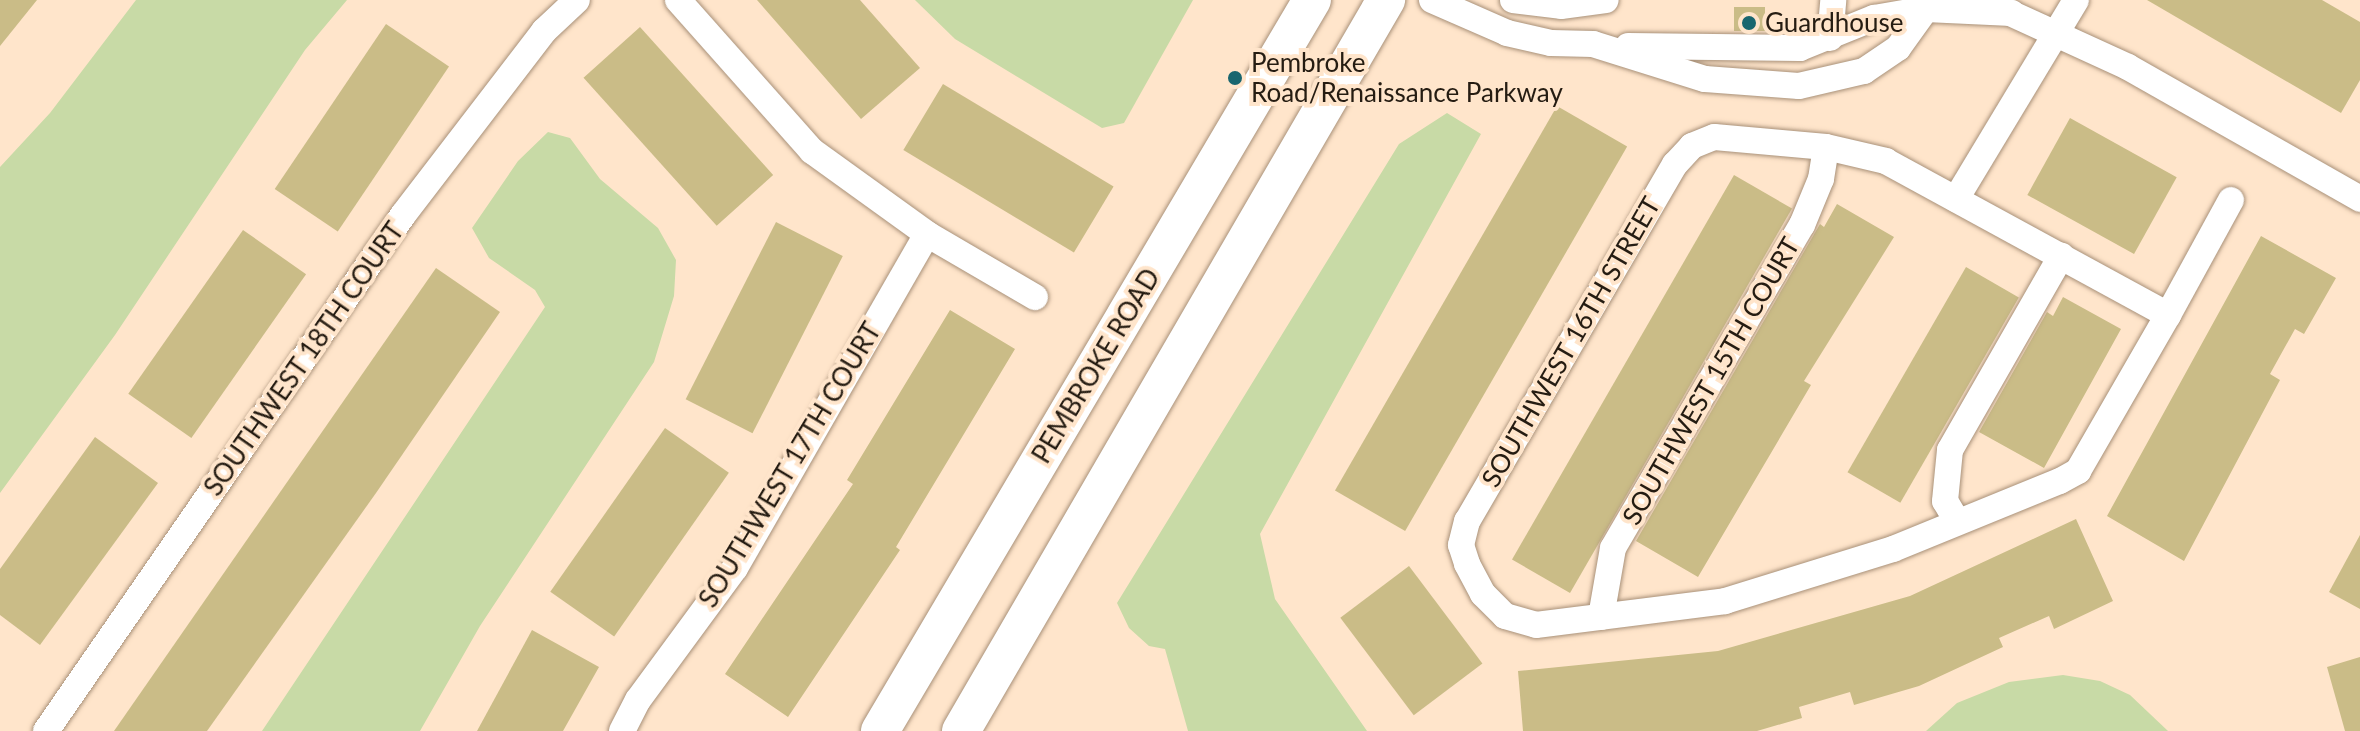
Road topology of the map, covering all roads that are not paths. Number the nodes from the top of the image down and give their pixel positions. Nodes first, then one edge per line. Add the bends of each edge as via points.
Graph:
1 (577, 0) edge
2 (678, 0) edge
3 (1312, 0) edge
4 (1386, 0) edge
5 (1432, 0) edge
6 (1513, 0) edge
7 (1606, 0) edge
8 (1833, 0) edge
9 (1979, 0) edge
10 (2076, 0) edge
11 (1926, 9) junction
12 (2012, 13) junction
13 (2058, 32) junction
14 (1830, 38) junction
15 (1593, 44) junction
16 (1826, 147) junction
17 (1956, 199) junction
18 (2360, 199) edge
19 (2231, 200) dead end
20 (927, 234) junction
21 (2061, 256) junction
22 (1035, 297) dead end
23 (2168, 315) junction
24 (1957, 521) junction
25 (1601, 617) junction
26 (46, 731) edge
27 (622, 731) edge
28 (880, 731) edge
29 (961, 731) edge

1 - 26 street, SOUTHWEST 18TH COURT via 544,31 403,215
2 - 20 street via 812,151
3 - 28 main road, PEMBROKE ROAD
4 - 29 main road
5 - 15 street via 1507,33 1551,43
6 - 7 street via 1561,6
8 - 14 street
9 - 12 street
10 - 13 street
11 - 12 street
11 - 14 street via 1874,18
11 - 15 street via 1898,48 1864,71 1799,86 1705,79
12 - 13 street
13 - 17 street via 2022,83
13 - 18 street
14 - 15 street via 1800,48
16 - 17 street via 1886,161
16 - 25 street, SOUTHWEST 15TH COURT via 1821,179 1802,225 1613,548
16 - 25 street, SOUTHWEST 16TH STREET via 1714,137 1692,146 1675,164 1467,521 1461,545 1483,594 1505,616 1536,625
17 - 21 street
19 - 23 street
20 - 22 street
20 - 27 street, SOUTHWEST 17TH COURT via 735,568 638,700
21 - 23 street
21 - 24 street via 1950,450 1945,501
23 - 24 street via 2078,471
24 - 25 street via 1893,549 1725,601

